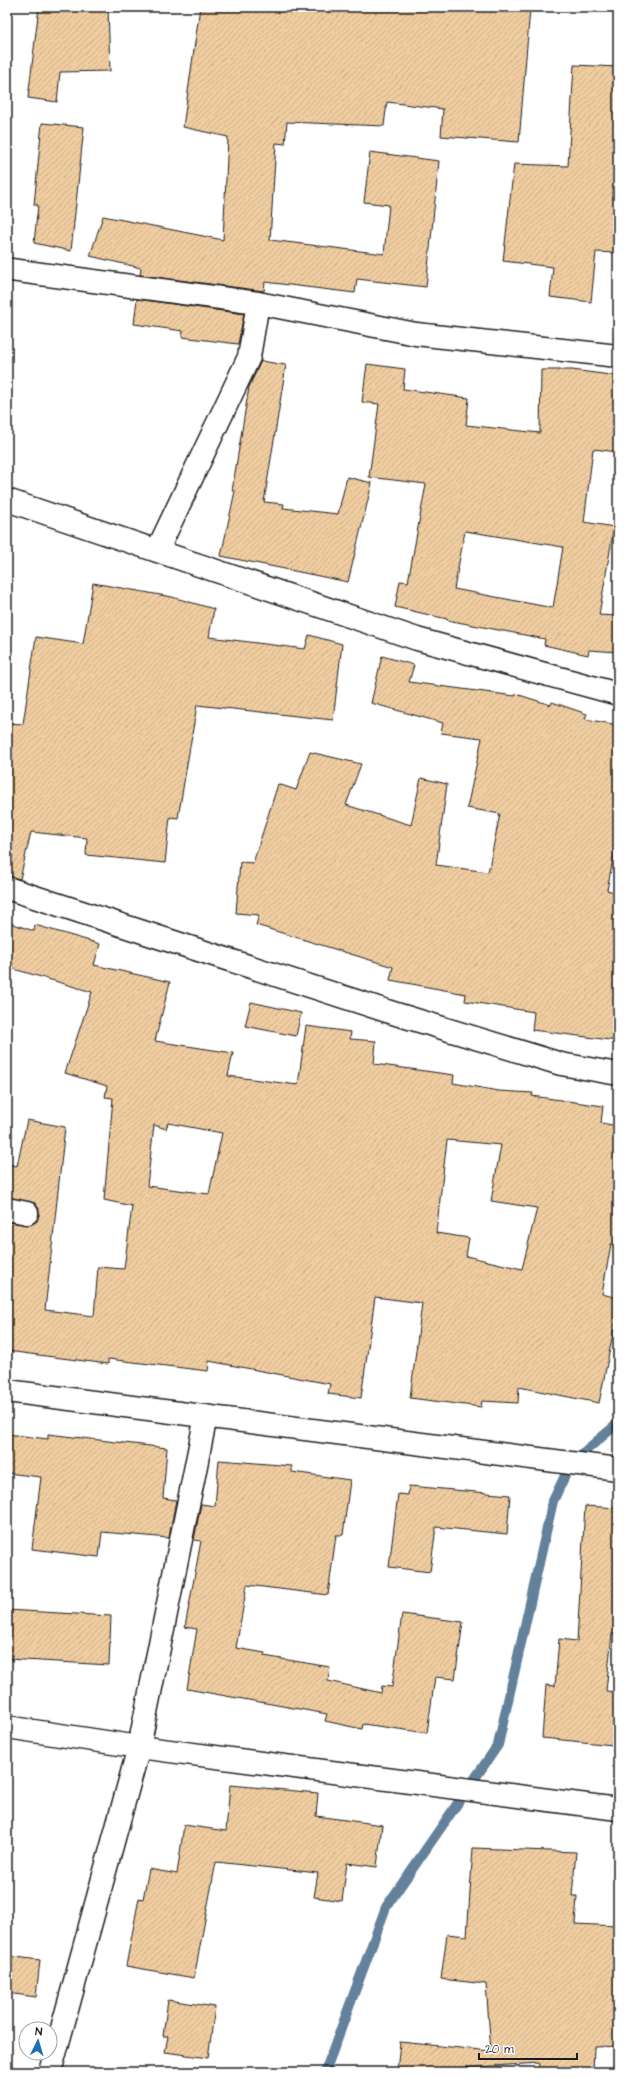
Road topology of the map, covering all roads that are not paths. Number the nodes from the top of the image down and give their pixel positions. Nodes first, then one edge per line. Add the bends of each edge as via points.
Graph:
1 (11, 270) dead end
2 (258, 303) junction
3 (618, 356) edge
4 (7, 500) edge
5 (157, 551) junction
6 (618, 694) edge
7 (7, 888) edge
8 (618, 1074) edge
9 (7, 1391) edge
10 (206, 1416) junction
11 (618, 1469) edge
12 (7, 1727) edge
13 (140, 1747) junction
14 (618, 1809) edge
15 (50, 2072) edge

1 - 2 street
2 - 3 street via 416,334
2 - 5 street via 249,357
4 - 5 street
5 - 6 street via 417,639
7 - 8 street via 378,1008 562,1064
9 - 10 street
10 - 11 street
10 - 13 street
12 - 13 street
13 - 14 street
13 - 15 street

